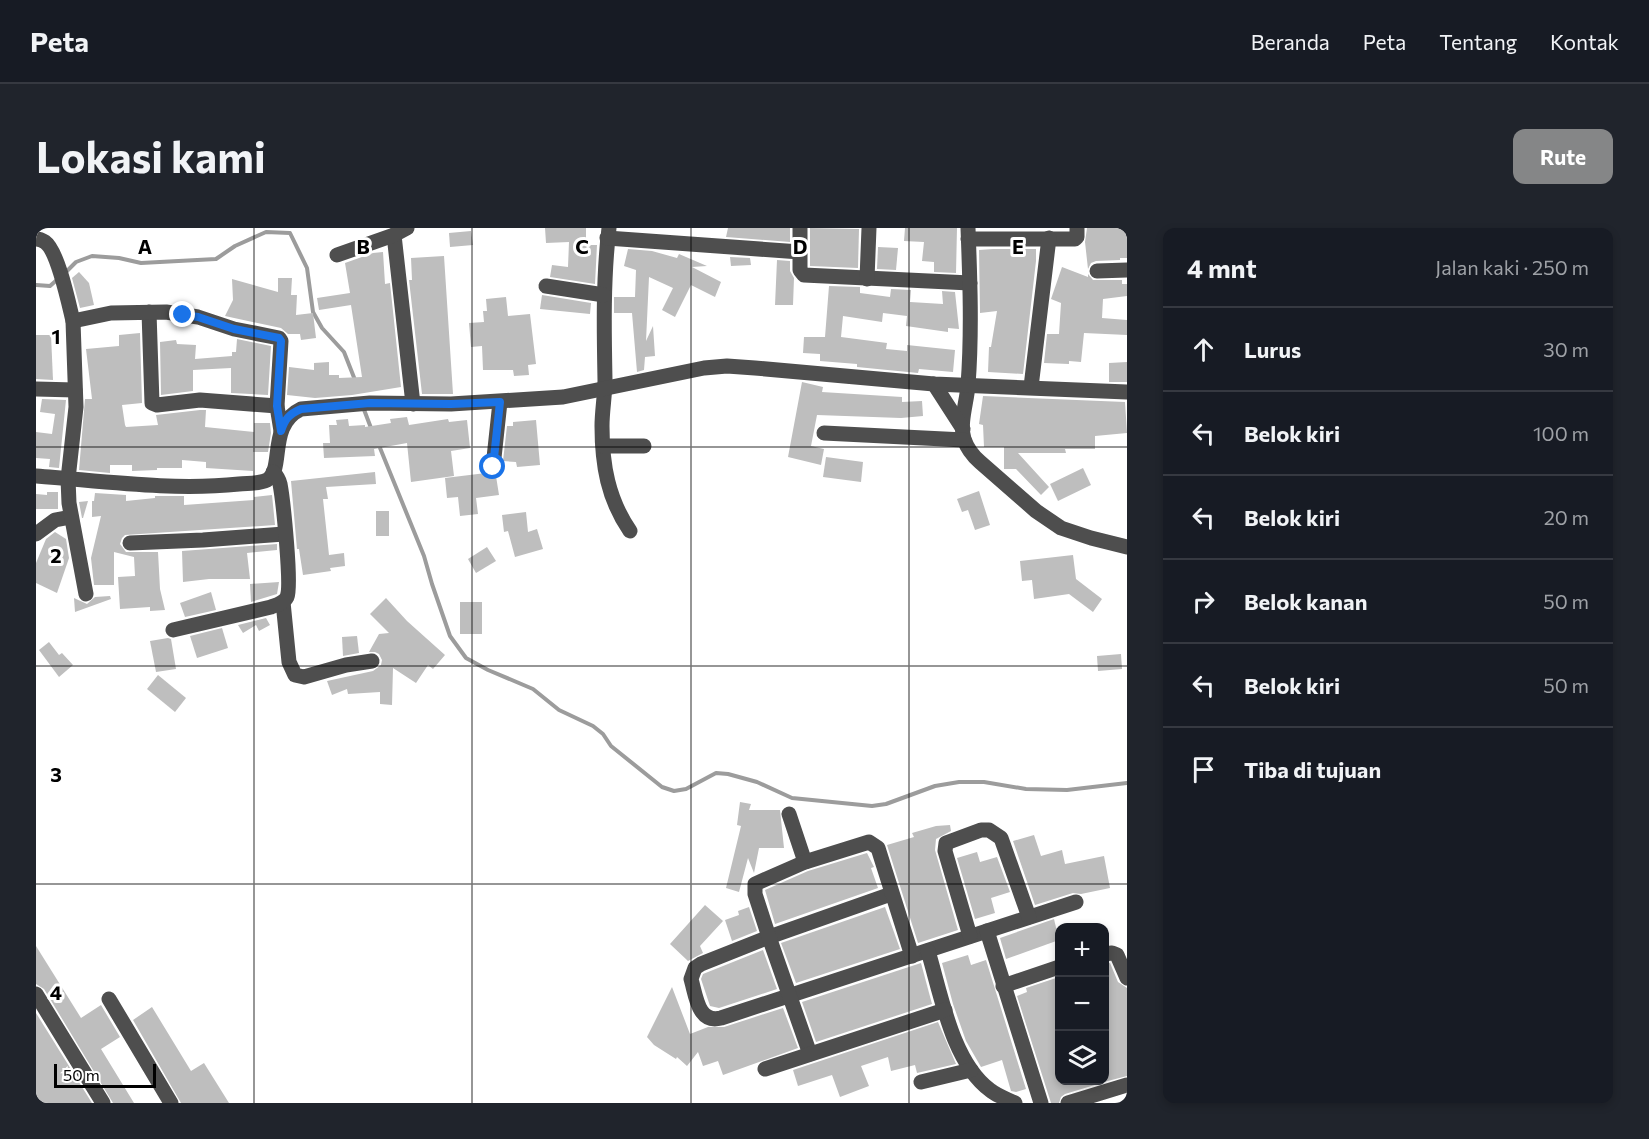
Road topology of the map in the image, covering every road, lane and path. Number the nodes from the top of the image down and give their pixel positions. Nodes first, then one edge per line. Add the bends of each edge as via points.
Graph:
1 (800, 228) edge
2 (869, 228) edge
3 (1077, 228) edge
4 (401, 232) edge
5 (608, 233) edge
6 (968, 234) edge
7 (1049, 238) junction
8 (36, 239) edge
9 (800, 252) junction
10 (337, 255) dead end
11 (1127, 270) edge
12 (1097, 271) dead end
13 (867, 279) junction
14 (970, 283) junction
15 (546, 286) dead end
16 (604, 295) junction
17 (149, 312) junction
18 (73, 321) junction
19 (934, 384) junction
20 (968, 385) junction
21 (1032, 387) junction
22 (36, 389) edge
23 (605, 389) junction
24 (75, 390) junction
25 (1127, 392) edge
26 (500, 402) junction
27 (412, 404) junction
28 (277, 406) junction
29 (281, 431) junction
30 (824, 432) dead end
31 (963, 434) junction
32 (603, 446) junction
33 (644, 446) dead end
34 (493, 467) dead end
35 (273, 472) junction
36 (36, 476) edge
37 (68, 479) junction
38 (70, 517) junction
39 (630, 531) dead end
40 (36, 534) edge
41 (284, 534) junction
42 (130, 543) dead end
43 (1127, 547) edge
44 (86, 594) dead end
45 (283, 602) junction
46 (173, 630) dead end
47 (372, 661) dead end
48 (789, 814) dead end
49 (805, 862) junction
50 (891, 894) junction
51 (1076, 902) dead end
52 (1029, 917) junction
53 (987, 931) junction
54 (970, 936) junction
55 (769, 937) junction
56 (928, 951) junction
57 (1117, 955) edge
58 (912, 956) junction
59 (1055, 968) edge
60 (1127, 978) edge
61 (1003, 986) junction
62 (36, 994) edge
63 (790, 996) junction
64 (109, 999) dead end
65 (945, 1010) junction
66 (810, 1054) junction
67 (765, 1069) dead end
68 (971, 1070) junction
69 (921, 1082) dead end
70 (1127, 1085) edge
71 (1102, 1086) edge
72 (103, 1103) edge
73 (171, 1103) edge
74 (1015, 1103) edge
75 (1041, 1103) edge
76 (1068, 1103) edge

1 - 9 street
2 - 13 street
3 - 7 street via 1075,239
4 - 10 street
4 - 27 street
5 - 9 street
5 - 16 street
6 - 7 street
6 - 14 street
7 - 21 street
8 - 18 street via 49,246
9 - 13 street via 800,270 804,275
11 - 12 street
13 - 14 street
14 - 20 street
15 - 16 street
16 - 23 street
17 - 18 street via 111,313
17 - 28 street via 198,317 279,338
17 - 28 street via 152,403 200,399
18 - 24 street
19 - 20 street
19 - 23 street via 727,366 682,371
19 - 31 street
20 - 21 street
20 - 31 street
21 - 25 street
22 - 24 street
23 - 26 street
23 - 32 street
24 - 37 street
26 - 27 street
26 - 34 street
27 - 29 street via 301,409 285,419
28 - 29 street
29 - 35 street
30 - 31 street
31 - 43 street via 972,454 1049,521 1073,533
32 - 33 street
32 - 39 street via 612,501
35 - 37 street via 264,481 230,485
35 - 41 street via 280,484
36 - 37 street
37 - 38 street
38 - 40 street via 55,520
38 - 44 street
41 - 42 street
41 - 45 street via 288,588
45 - 46 street
45 - 47 street via 289,662 295,675
48 - 49 street
49 - 50 street via 873,843 878,848
49 - 55 street via 755,884
50 - 55 street
50 - 58 street
51 - 52 street
52 - 53 street
52 - 54 street via 1001,838 989,830 952,840 946,843 945,851
53 - 54 street
53 - 61 street
54 - 56 street
55 - 63 street
55 - 63 street via 695,968 691,979 700,1009 713,1020
56 - 58 street
56 - 65 street
57 - 60 street
58 - 63 street
59 - 61 street
61 - 75 street
62 - 72 street
63 - 66 street
64 - 73 street
65 - 66 street
65 - 68 street
66 - 67 street
68 - 69 street
68 - 74 street via 990,1091
70 - 71 street
71 - 76 street

